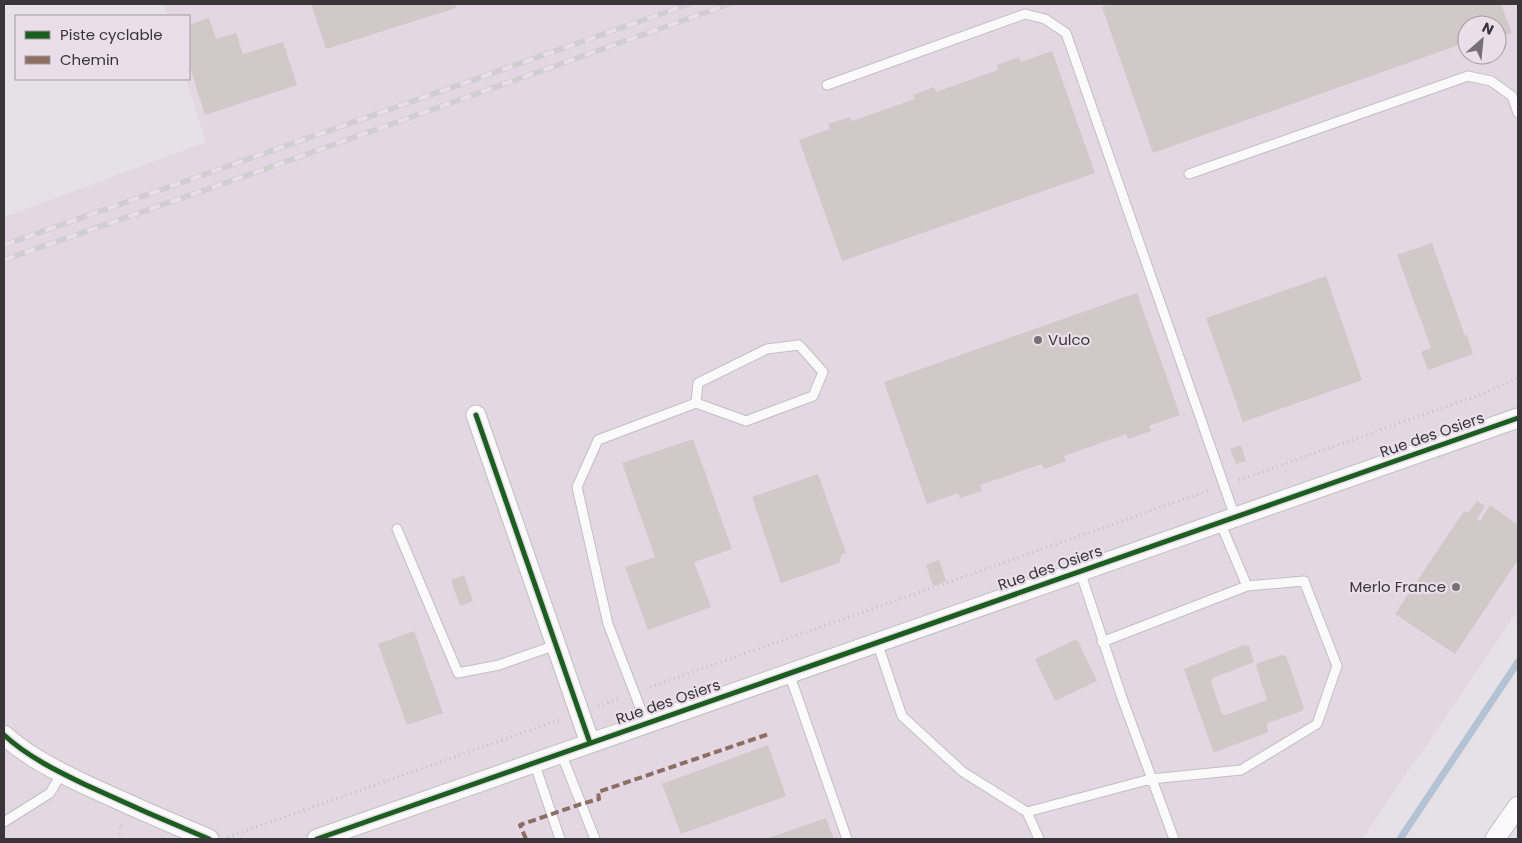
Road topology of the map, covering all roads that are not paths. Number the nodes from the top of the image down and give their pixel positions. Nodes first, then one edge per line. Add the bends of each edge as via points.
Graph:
1 (827, 85) dead end
2 (1518, 113) edge
3 (1189, 174) dead end
4 (696, 403) junction
5 (476, 415) dead end
6 (1518, 418) edge
7 (1227, 520) junction
8 (397, 529) dead end
9 (1080, 571) junction
10 (1247, 586) junction
11 (877, 642) junction
12 (1102, 642) junction
13 (556, 645) junction
14 (789, 673) junction
15 (646, 723) junction
16 (4, 735) edge
17 (590, 743) junction
18 (561, 753) junction
19 (534, 762) junction
20 (62, 773) junction
21 (1151, 779) junction
22 (1518, 806) edge
23 (1027, 812) junction
24 (4, 822) edge
25 (209, 839) edge
26 (316, 839) edge
27 (559, 839) edge
28 (595, 839) edge
29 (847, 839) edge
30 (1039, 839) edge
31 (1174, 839) edge
32 (1495, 839) edge

1 - 7 lane via 1025,14 1045,19 1066,33 1223,485
2 - 3 lane via 1512,96 1491,81 1468,76
4 - 4 lane via 746,421 813,396 823,372 799,345 767,349 698,383
4 - 15 lane via 598,440 577,487 608,624
5 - 13 street
6 - 7 street, Rue des Osiers
7 - 9 street, Rue des Osiers
7 - 10 lane
8 - 13 lane via 458,673 499,665
9 - 11 street, Rue des Osiers
9 - 12 lane
10 - 12 lane
10 - 21 lane via 1304,581 1337,666 1318,724 1240,770
11 - 14 street, Rue des Osiers
11 - 23 lane via 902,716 963,772
12 - 21 lane
13 - 17 street
14 - 15 street, Rue des Osiers
14 - 29 lane
15 - 17 street, Rue des Osiers
16 - 20 street
17 - 18 street, Rue des Osiers
18 - 19 street, Rue des Osiers
18 - 28 lane
19 - 26 street, Rue des Osiers
19 - 27 lane
20 - 24 lane via 50,792
20 - 25 street
21 - 23 lane
21 - 31 lane
22 - 32 street
23 - 30 lane

